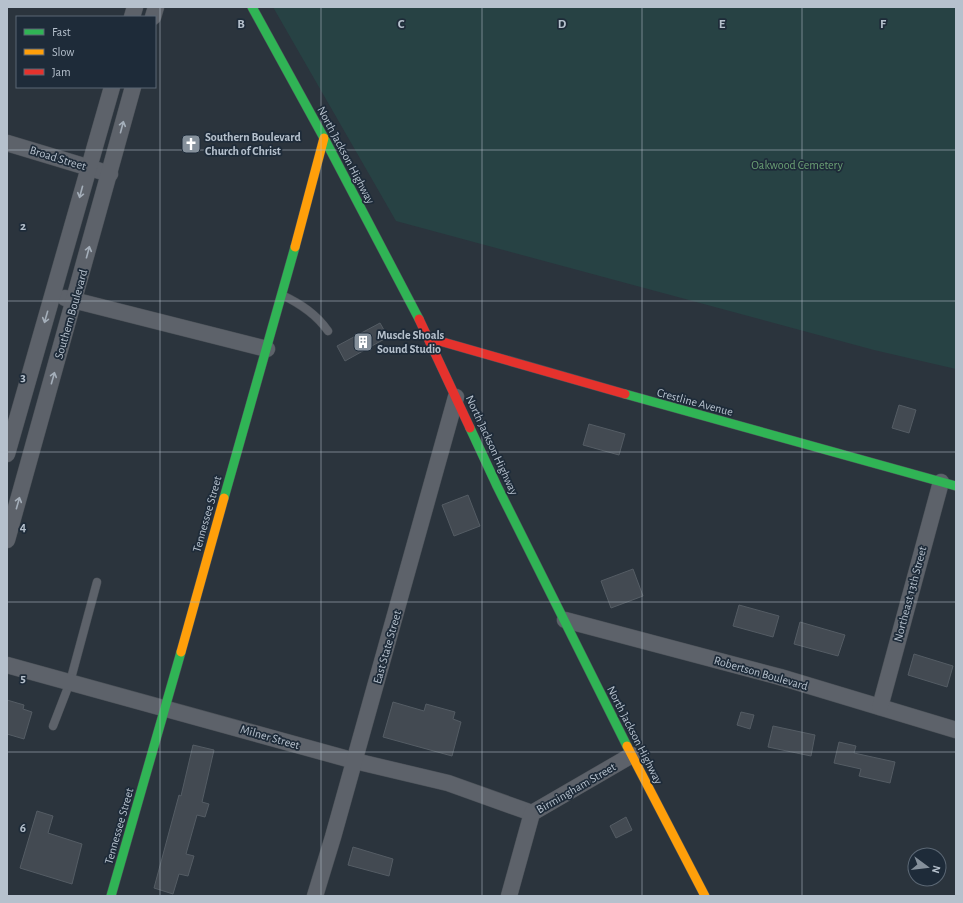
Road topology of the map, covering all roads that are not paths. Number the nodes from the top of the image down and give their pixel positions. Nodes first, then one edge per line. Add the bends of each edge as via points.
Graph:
1 (252, 7) edge
2 (112, 88) edge
3 (133, 88) edge
4 (324, 138) junction
5 (7, 143) edge
6 (87, 167) junction
7 (110, 174) junction
8 (52, 295) junction
9 (282, 295) junction
10 (75, 300) junction
11 (328, 331) dead end
12 (429, 338) junction
13 (267, 349) junction
14 (456, 397) junction
15 (7, 454) edge
16 (940, 482) junction
17 (956, 486) edge
18 (7, 540) edge
19 (96, 582) dead end
20 (565, 620) junction
21 (7, 665) edge
22 (70, 682) junction
23 (880, 707) junction
24 (164, 708) junction
25 (53, 726) dead end
26 (956, 730) edge
27 (632, 755) junction
28 (355, 761) junction
29 (532, 813) junction
30 (111, 896) edge
31 (315, 896) edge
32 (509, 896) edge
33 (705, 896) edge

1 - 4 street, North Jackson Highway
2 - 6 street, Southern Boulevard
7 -> 3 street, Southern Boulevard
4 - 9 street, Tennessee Street
4 - 12 street, North Jackson Highway
5 - 6 street, Broad Street
6 - 7 street, Broad Street
6 -> 8 street, Southern Boulevard
10 -> 7 street, Southern Boulevard
8 - 10 street
8 -> 15 street, Southern Boulevard
9 - 11 lane via 302,305 319,318
9 - 13 street, Tennessee Street
10 - 13 street
18 -> 10 street, Southern Boulevard
12 - 14 street, North Jackson Highway
12 - 16 street, Crestline Avenue
13 - 24 street, Tennessee Street
14 - 20 street, North Jackson Highway via 497,486
14 - 28 street, East State Street
16 - 17 street, Crestline Avenue
16 - 23 street, Northeast 13th Street
19 - 22 lane
20 - 23 street, Robertson Boulevard via 773,675
20 - 27 street, North Jackson Highway
21 - 22 street, Milner Street
22 - 24 street, Milner Street
22 - 25 lane
23 - 26 street, Robertson Boulevard
24 - 28 street, Milner Street
24 - 30 street, Tennessee Street
27 - 29 street, Birmingham Street
27 - 33 street, North Jackson Highway
28 - 29 street, Milner Street via 448,783
28 - 31 street, East State Street
29 - 32 street, Birmingham Street

